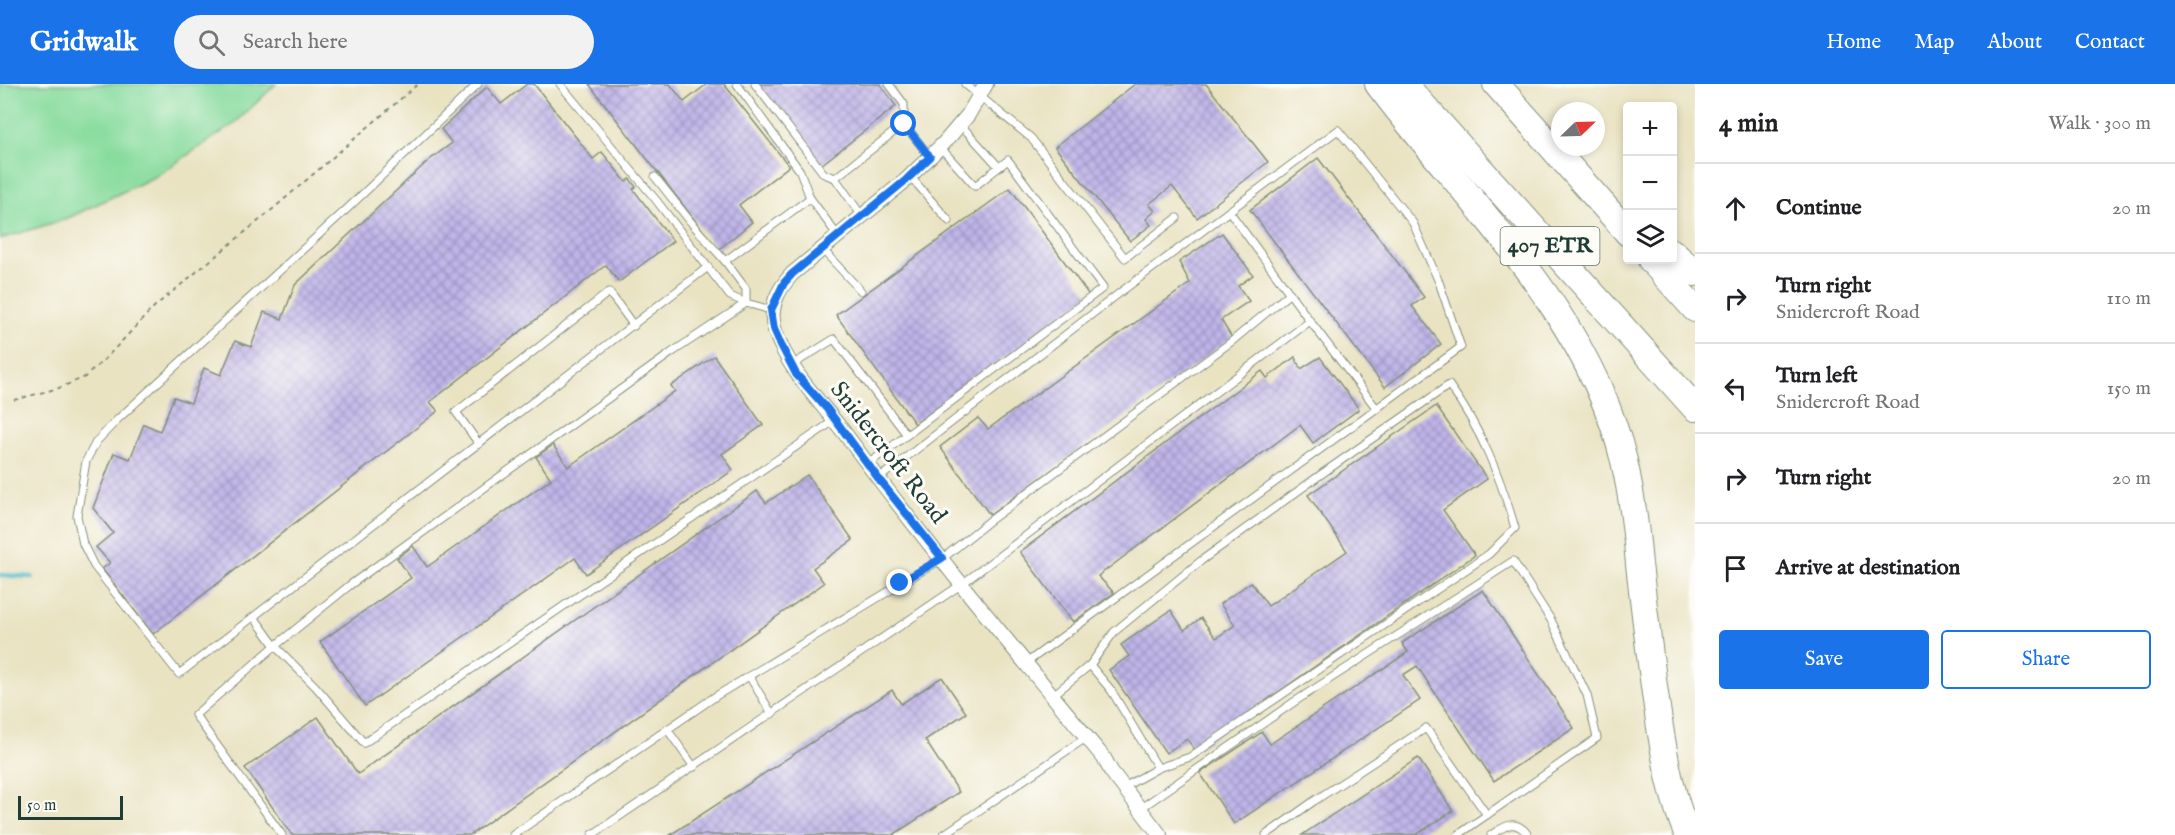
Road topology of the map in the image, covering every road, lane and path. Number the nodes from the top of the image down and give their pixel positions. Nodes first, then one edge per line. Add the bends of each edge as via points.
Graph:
1 (418, 84) edge
2 (478, 84) edge
3 (560, 84) edge
4 (737, 84) edge
5 (754, 84) edge
6 (889, 84) edge
7 (965, 84) edge
8 (1378, 84) edge
9 (1404, 84) edge
10 (983, 89) edge
11 (1504, 93) edge
12 (904, 124) junction
13 (960, 124) junction
14 (935, 152) junction
15 (999, 167) junction
16 (910, 176) junction
17 (655, 177) dead end
18 (835, 178) junction
19 (810, 198) junction
20 (1623, 205) edge
21 (1229, 211) junction
22 (862, 216) junction
23 (1177, 218) dead end
24 (949, 221) dead end
25 (1623, 227) edge
26 (838, 236) junction
27 (822, 249) junction
28 (1677, 257) edge
29 (724, 261) junction
30 (1655, 264) edge
31 (708, 267) junction
32 (1695, 273) edge
33 (861, 291) dead end
34 (1290, 293) junction
35 (746, 303) junction
36 (1695, 309) edge
37 (771, 310) junction
38 (1310, 321) junction
39 (634, 326) junction
40 (792, 365) junction
41 (14, 400) dead end
42 (1695, 408) edge
43 (1377, 409) junction
44 (835, 420) junction
45 (908, 435) junction
46 (479, 444) junction
47 (868, 464) junction
48 (878, 478) junction
49 (942, 558) junction
50 (962, 584) junction
51 (254, 617) junction
52 (275, 646) junction
53 (1026, 663) junction
54 (1090, 664) junction
55 (749, 676) junction
56 (1052, 696) junction
57 (772, 714) junction
58 (667, 729) junction
59 (1087, 737) junction
60 (694, 767) junction
61 (1158, 768) junction
62 (1124, 787) junction
63 (1141, 808) junction
64 (1487, 815) junction
65 (282, 835) edge
66 (513, 835) edge
67 (592, 835) edge
68 (943, 835) edge
69 (1160, 835) edge
70 (1266, 835) edge
71 (1458, 835) edge
72 (1491, 835) edge
73 (1528, 835) edge
74 (1688, 835) edge

1 - 41 path via 155,306 85,377
2 - 51 lane via 118,419 96,442 86,461 77,516 83,544 94,567 179,674
3 - 31 lane
4 - 19 lane via 800,171
5 - 18 lane via 824,174
6 - 12 lane via 904,104
7 - 10 lane
8 - 74 highway via 1524,265 1563,321 1610,413 1633,506 1653,682 1669,778
9 - 42 highway, 407 ETR
10 - 13 street
10 - 23 lane via 1030,138 1125,258
11 - 20 highway
11 - 25 highway, 407 ETR
12 - 14 lane
12 - 18 lane
13 - 14 street
13 - 15 lane
14 - 15 lane via 975,186
14 - 16 street
15 - 45 lane via 1008,160 1103,288
16 - 22 street
16 - 24 lane
17 - 29 lane
18 - 22 lane
19 - 26 lane
19 - 29 lane
21 - 34 lane
21 - 43 lane via 1338,130 1413,223 1461,347
21 - 48 lane
22 - 26 street
26 - 27 street
27 - 33 lane
27 - 37 street via 784,283
28 - 32 highway
29 - 35 lane via 746,289
30 - 36 highway
31 - 35 lane via 730,296
31 - 39 lane
34 - 38 lane
34 - 49 lane via 1231,342
35 - 37 lane
35 - 52 lane via 360,578
37 - 40 street, Snidercroft Road via 774,329
38 - 43 lane
38 - 50 lane
39 - 46 lane
39 - 46 lane via 609,292 456,412
40 - 44 street, Snidercroft Road
40 - 45 lane via 834,339
43 - 53 lane
44 - 47 street, Snidercroft Road
44 - 52 lane via 364,743
45 - 47 lane
46 - 51 lane
47 - 48 street, Snidercroft Road
48 - 49 street, Snidercroft Road
49 - 50 street, Snidercroft Road
49 - 55 lane
50 - 53 street, Snidercroft Road
50 - 57 lane
51 - 52 lane
52 - 65 lane via 195,715
53 - 56 street, Snidercroft Road
54 - 56 lane
54 - 61 lane via 1111,690
54 - 61 lane via 1114,632 1202,560 1449,385 1473,420 1494,462 1515,528 1489,554 1259,712 1190,757
55 - 57 lane
55 - 58 lane
56 - 59 street, Snidercroft Road
57 - 60 lane
58 - 60 lane
58 - 66 lane
59 - 62 street, Snidercroft Road
59 - 68 lane
60 - 67 lane
61 - 62 lane
62 - 63 street, Snidercroft Road
63 - 64 lane via 1294,702 1513,561 1551,620 1587,695 1597,738
63 - 69 street, Snidercroft Road
64 - 70 lane via 1426,728
64 - 71 lane
72 - 73 lane via 1512,824 1522,827

